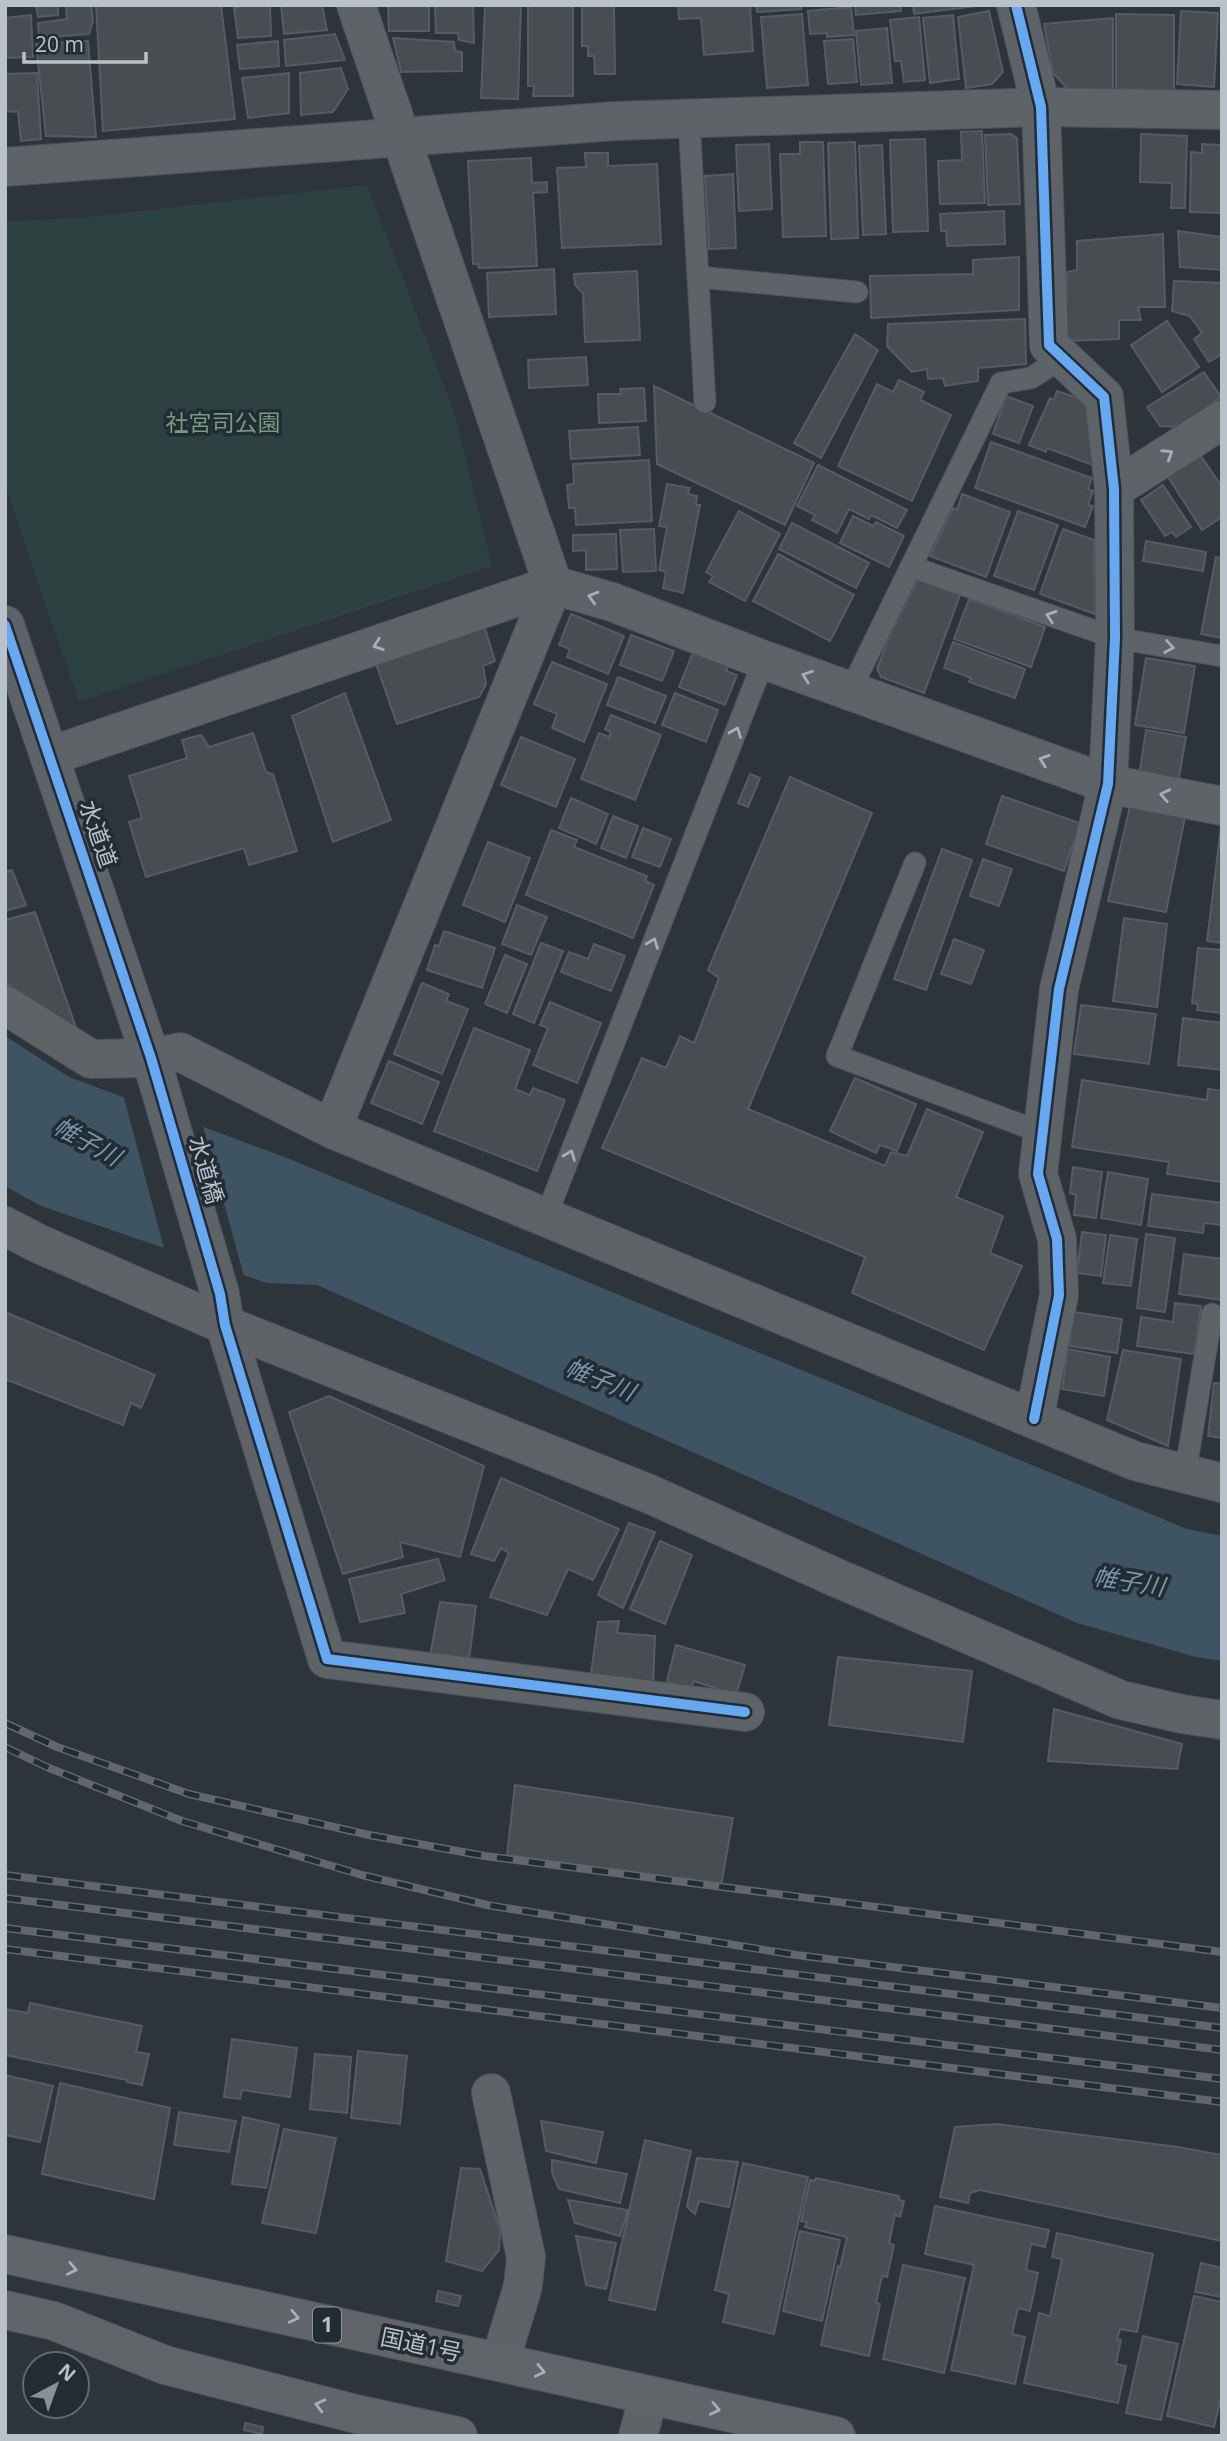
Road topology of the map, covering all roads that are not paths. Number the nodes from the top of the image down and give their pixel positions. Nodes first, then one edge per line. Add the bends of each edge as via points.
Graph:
1 (356, 5) edge
2 (1016, 5) edge
3 (1041, 107) junction
4 (1222, 110) edge
5 (689, 119) junction
6 (400, 139) junction
7 (5, 167) edge
8 (698, 277) junction
9 (857, 292) dead end
10 (1062, 358) junction
11 (705, 402) dead end
12 (1222, 419) edge
13 (1114, 489) junction
14 (912, 567) junction
15 (553, 585) junction
16 (5, 625) edge
17 (1115, 638) junction
18 (1222, 656) edge
19 (764, 660) junction
20 (850, 691) junction
21 (50, 756) junction
22 (1108, 784) junction
23 (1222, 806) edge
24 (915, 863) dead end
25 (5, 1005) edge
26 (151, 1058) junction
27 (332, 1129) junction
28 (1043, 1133) junction
29 (545, 1219) junction
30 (5, 1226) edge
31 (223, 1310) junction
32 (1212, 1314) dead end
33 (1034, 1419) junction
34 (1185, 1474) junction
35 (1222, 1483) edge
36 (746, 1712) dead end
37 (1222, 1720) edge
38 (491, 2093) dead end
39 (5, 2254) edge
40 (5, 2310) edge
41 (500, 2362) junction
42 (649, 2395) junction
43 (354, 2425) edge
44 (458, 2436) edge
45 (638, 2436) edge
46 (836, 2436) edge

1 - 6 street
2 - 3 street
3 - 4 street
3 - 5 street
3 - 10 street via 1049,345
5 - 6 street
5 - 8 lane
6 - 7 street
6 - 15 street
8 - 9 lane
8 - 11 lane
10 - 13 street via 1104,397
10 - 14 lane via 1031,378 1001,383
13 -> 12 street
13 - 17 street
17 -> 14 lane
14 - 20 lane
19 -> 15 street via 612,602
15 -> 21 street
15 - 27 street
16 - 21 street, 水道道
17 -> 18 lane
17 - 22 street
20 -> 19 street
29 -> 19 lane
22 -> 20 street
21 - 26 street, 水道道
23 -> 22 street
22 - 28 street via 1059,989
24 - 28 lane via 837,1056
25 - 26 street via 92,1059
26 - 27 street via 180,1052
26 - 31 street, 水道橋
27 - 29 street
28 - 33 street via 1038,1174 1057,1239 1059,1295
29 - 33 street
30 - 31 street via 37,1243
31 - 36 street, 水道橋 via 327,1659
31 - 37 street via 1121,1700
32 - 34 lane
33 - 34 street via 1135,1461
34 - 35 street
38 - 41 street via 526,2257 523,2286
39 -> 41 highway, 国道1号 / 1
43 -> 40 highway via 165,2365 54,2321
41 -> 42 highway, 国道1号 / 1
42 - 45 street
42 -> 46 highway, 国道1号 / 1
43 - 44 highway

